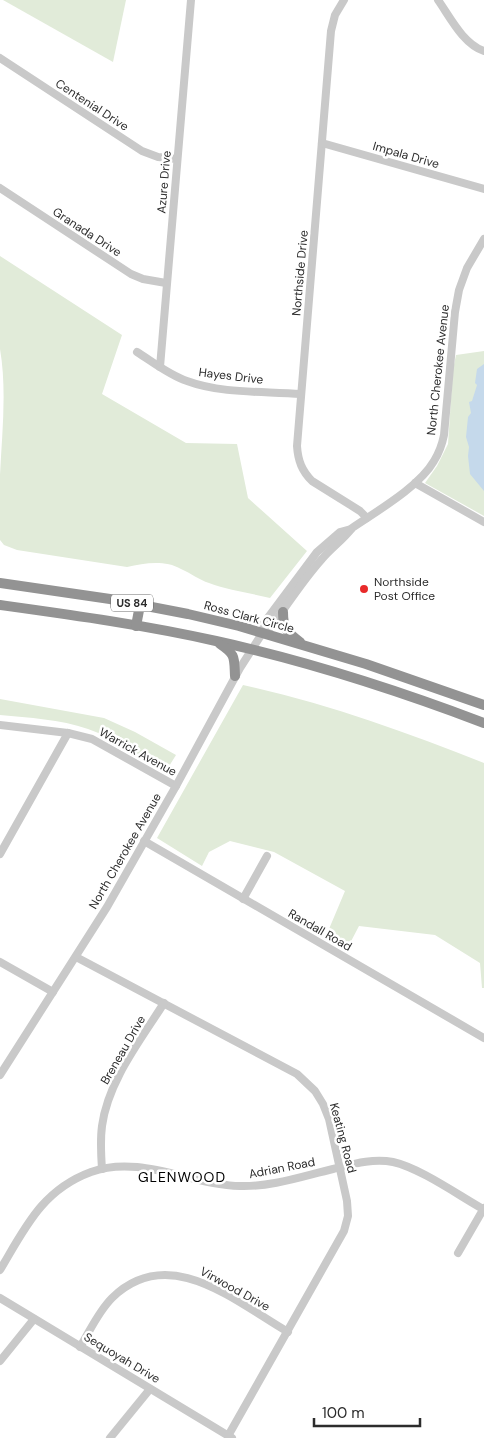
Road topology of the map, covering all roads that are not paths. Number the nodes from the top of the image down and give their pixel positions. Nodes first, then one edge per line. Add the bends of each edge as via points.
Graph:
1 (190, 0) edge
2 (344, 0) edge
3 (438, 0) edge
4 (484, 51) edge
5 (0, 58) edge
6 (322, 143) junction
7 (177, 159) junction
8 (0, 188) edge
9 (484, 189) edge
10 (484, 239) edge
11 (166, 283) junction
12 (137, 352) dead end
13 (160, 367) junction
14 (301, 394) junction
15 (415, 483) junction
16 (367, 518) junction
17 (484, 522) edge
18 (352, 528) junction
19 (0, 583) edge
20 (0, 596) edge
21 (0, 605) edge
22 (140, 605) junction
23 (22, 608) junction
24 (282, 612) junction
25 (136, 626) junction
26 (262, 632) junction
27 (215, 641) junction
28 (305, 646) junction
29 (251, 649) junction
30 (235, 676) junction
31 (480, 703) edge
32 (470, 718) junction
33 (484, 723) edge
34 (0, 725) edge
35 (68, 733) junction
36 (176, 786) junction
37 (144, 841) junction
38 (0, 854) edge
39 (267, 856) dead end
40 (243, 899) junction
41 (76, 957) junction
42 (0, 962) edge
43 (53, 992) junction
44 (164, 1003) junction
45 (484, 1038) edge
46 (0, 1076) edge
47 (341, 1167) junction
48 (102, 1169) junction
49 (484, 1209) edge
50 (458, 1254) dead end
51 (0, 1270) edge
52 (0, 1298) edge
53 (34, 1319) junction
54 (288, 1332) junction
55 (80, 1347) junction
56 (0, 1361) edge
57 (150, 1389) junction
58 (230, 1437) edge
59 (110, 1438) edge

1 - 7 street, Azure Drive
2 - 6 street, Northside Drive via 331,31
3 - 4 street via 465,38
5 - 7 street, Centenial Drive via 142,151
6 - 9 street, Impala Drive
6 - 14 street, Northside Drive
7 - 11 street, Azure Drive
8 - 11 street, Granada Drive via 131,274
10 - 15 street, North Cherokee Avenue via 467,268 456,300 442,446 433,463
11 - 13 street, Azure Drive
12 - 13 street, Hayes Drive
13 - 14 street, Hayes Drive via 202,386
14 - 16 street, Northside Drive via 297,446 300,464 312,481
15 - 16 street, North Cherokee Avenue
15 - 17 street
16 - 18 street, North Cherokee Avenue
18 - 24 street, North Cherokee Avenue via 322,558
18 - 26 street, North Cherokee Avenue via 340,532 317,552 264,623
19 - 22 highway, Ross Clark Circle / US 84
20 - 23 highway
21 - 23 highway, US 84
22 - 25 highway
22 - 26 highway, Ross Clark Circle / US 84
23 - 25 highway, US 84
24 - 26 street, North Cherokee Avenue via 271,627
24 - 28 highway via 283,625 289,634
25 - 27 highway, US 84
26 - 28 highway, Ross Clark Circle / US 84
26 - 29 street, North Cherokee Avenue
27 - 29 highway, US 84
27 - 30 highway via 232,652
28 - 31 highway, Ross Clark Circle / US 84
29 - 30 street, North Cherokee Avenue
29 - 32 highway, US 84 via 362,681
30 - 36 street, North Cherokee Avenue
31 - 32 highway
32 - 33 highway, US 84
34 - 35 street, Warrick Avenue
35 - 36 street, Warrick Avenue via 92,739
35 - 38 street
36 - 37 street, North Cherokee Avenue
37 - 40 street, Randall Road
37 - 41 street, North Cherokee Avenue
39 - 40 street
40 - 45 street, Randall Road
41 - 43 street, North Cherokee Avenue
41 - 44 street, Keating Road
42 - 43 street
43 - 46 street, North Cherokee Avenue
44 - 47 street, Keating Road via 304,1079 323,1104
44 - 48 street, Breneau Drive via 109,1096 101,1133
47 - 48 street, Adrian Road via 283,1182 239,1186 132,1167
47 - 49 street, Adrian Road via 376,1161 402,1164
47 - 54 street, Keating Road via 348,1209 344,1231
48 - 51 street, Adrian Road via 63,1186 45,1201
49 - 50 street
52 - 53 street, Sequoyah Drive
53 - 55 street, Sequoyah Drive
53 - 56 street
54 - 55 street, Virwood Drive via 199,1281 162,1275 137,1281 117,1294 101,1312
54 - 58 street, Keating Road
55 - 57 street, Sequoyah Drive
57 - 58 street, Sequoyah Drive
57 - 59 street

